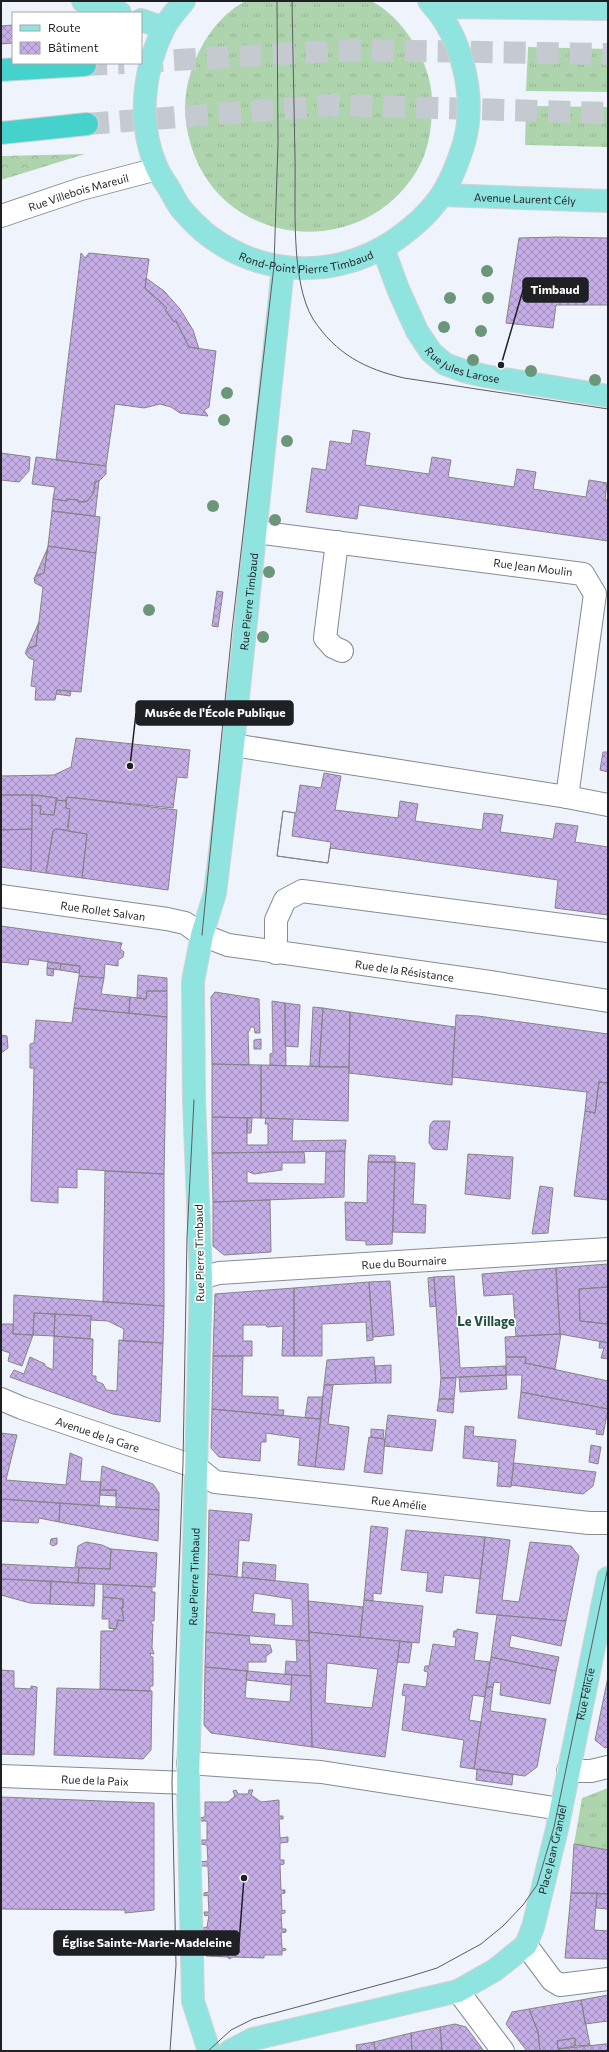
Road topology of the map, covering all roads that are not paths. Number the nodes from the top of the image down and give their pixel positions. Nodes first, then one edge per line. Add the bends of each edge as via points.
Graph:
1 (83, 1) edge
2 (184, 1) edge
3 (432, 4) edge
4 (608, 9) edge
5 (117, 12) edge
6 (142, 20) edge
7 (164, 28) junction
8 (85, 65) dead end
9 (1, 70) edge
10 (87, 124) tunnel mouth
11 (1, 134) edge
12 (157, 168) junction
13 (442, 195) junction
14 (608, 201) edge
15 (1, 216) edge
16 (383, 248) junction
17 (283, 267) junction
18 (608, 396) edge
19 (256, 532) junction
20 (336, 542) junction
21 (342, 650) dead end
22 (234, 745) junction
23 (567, 797) junction
24 (608, 805) edge
25 (1, 896) edge
26 (608, 931) edge
27 (202, 935) junction
28 (276, 953) junction
29 (608, 1001) edge
30 (608, 1249) edge
31 (201, 1278) junction
32 (1, 1399) edge
33 (196, 1467) junction
34 (608, 1523) edge
35 (608, 1578) edge
36 (608, 1767) edge
37 (568, 1771) junction
38 (188, 1773) junction
39 (1, 1776) edge
40 (561, 1809) junction
41 (526, 1945) junction
42 (608, 1979) edge
43 (458, 1991) junction
44 (209, 2051) edge
45 (230, 2051) edge
46 (503, 2051) edge

1 - 5 main road
2 - 7 main road, Rond-Point Pierre Timbaud
3 - 4 main road
3 - 13 main road, Rond-Point Pierre Timbaud via 450,31 463,64 468,99 466,134 456,168
6 - 7 main road
7 - 12 main road, Rond-Point Pierre Timbaud via 147,75 144,111 150,147
8 - 9 highway
10 - 11 highway
12 - 15 street, Rue Villebois Mareuil via 81,189
12 - 17 main road, Rond-Point Pierre Timbaud via 183,212 210,237 237,253
13 - 14 main road, Avenue Laurent Cély
13 - 16 main road, Rond-Point Pierre Timbaud via 418,224
16 - 17 main road, Rond-Point Pierre Timbaud via 369,256 344,264 317,269
16 - 18 main road, Rue Jules Larose via 417,331 431,352 445,364 485,376
17 - 19 main road, Rue Pierre Timbaud
19 - 20 street, Rue Jean Moulin
19 - 22 main road, Rue Pierre Timbaud
20 - 21 street via 325,638 332,647
20 - 23 street, Rue Jean Moulin via 583,574 595,594
22 - 23 street
22 - 27 main road, Rue Pierre Timbaud via 215,893
23 - 24 street
25 - 27 street, Rue Rollet Salvan via 167,918 185,923
26 - 28 street via 302,890 285,900 276,920
27 - 28 street, Rue de la Résistance via 228,945
27 - 31 main road, Rue Pierre Timbaud via 193,981 194,1100
28 - 29 street, Rue de la Résistance
30 - 31 street, Rue du Bournaire via 219,1273
31 - 33 main road, Rue Pierre Timbaud
32 - 33 street, Avenue de la Gare
33 - 34 street, Rue Amélie via 215,1482 241,1486
33 - 38 main road, Rue Pierre Timbaud
35 - 37 main road, Rue Félicie
36 - 37 street via 591,1771
37 - 40 main road, Rue Félicie
38 - 39 street, Rue de la Paix
38 - 40 street, Place Jean Grandel via 320,1772
38 - 44 main road, Rue Pierre Timbaud via 193,2001
40 - 41 main road, Place Jean Grandel
41 - 42 street via 552,1980 560,1985
41 - 43 main road via 495,1970
43 - 45 main road via 253,2039
43 - 46 street

